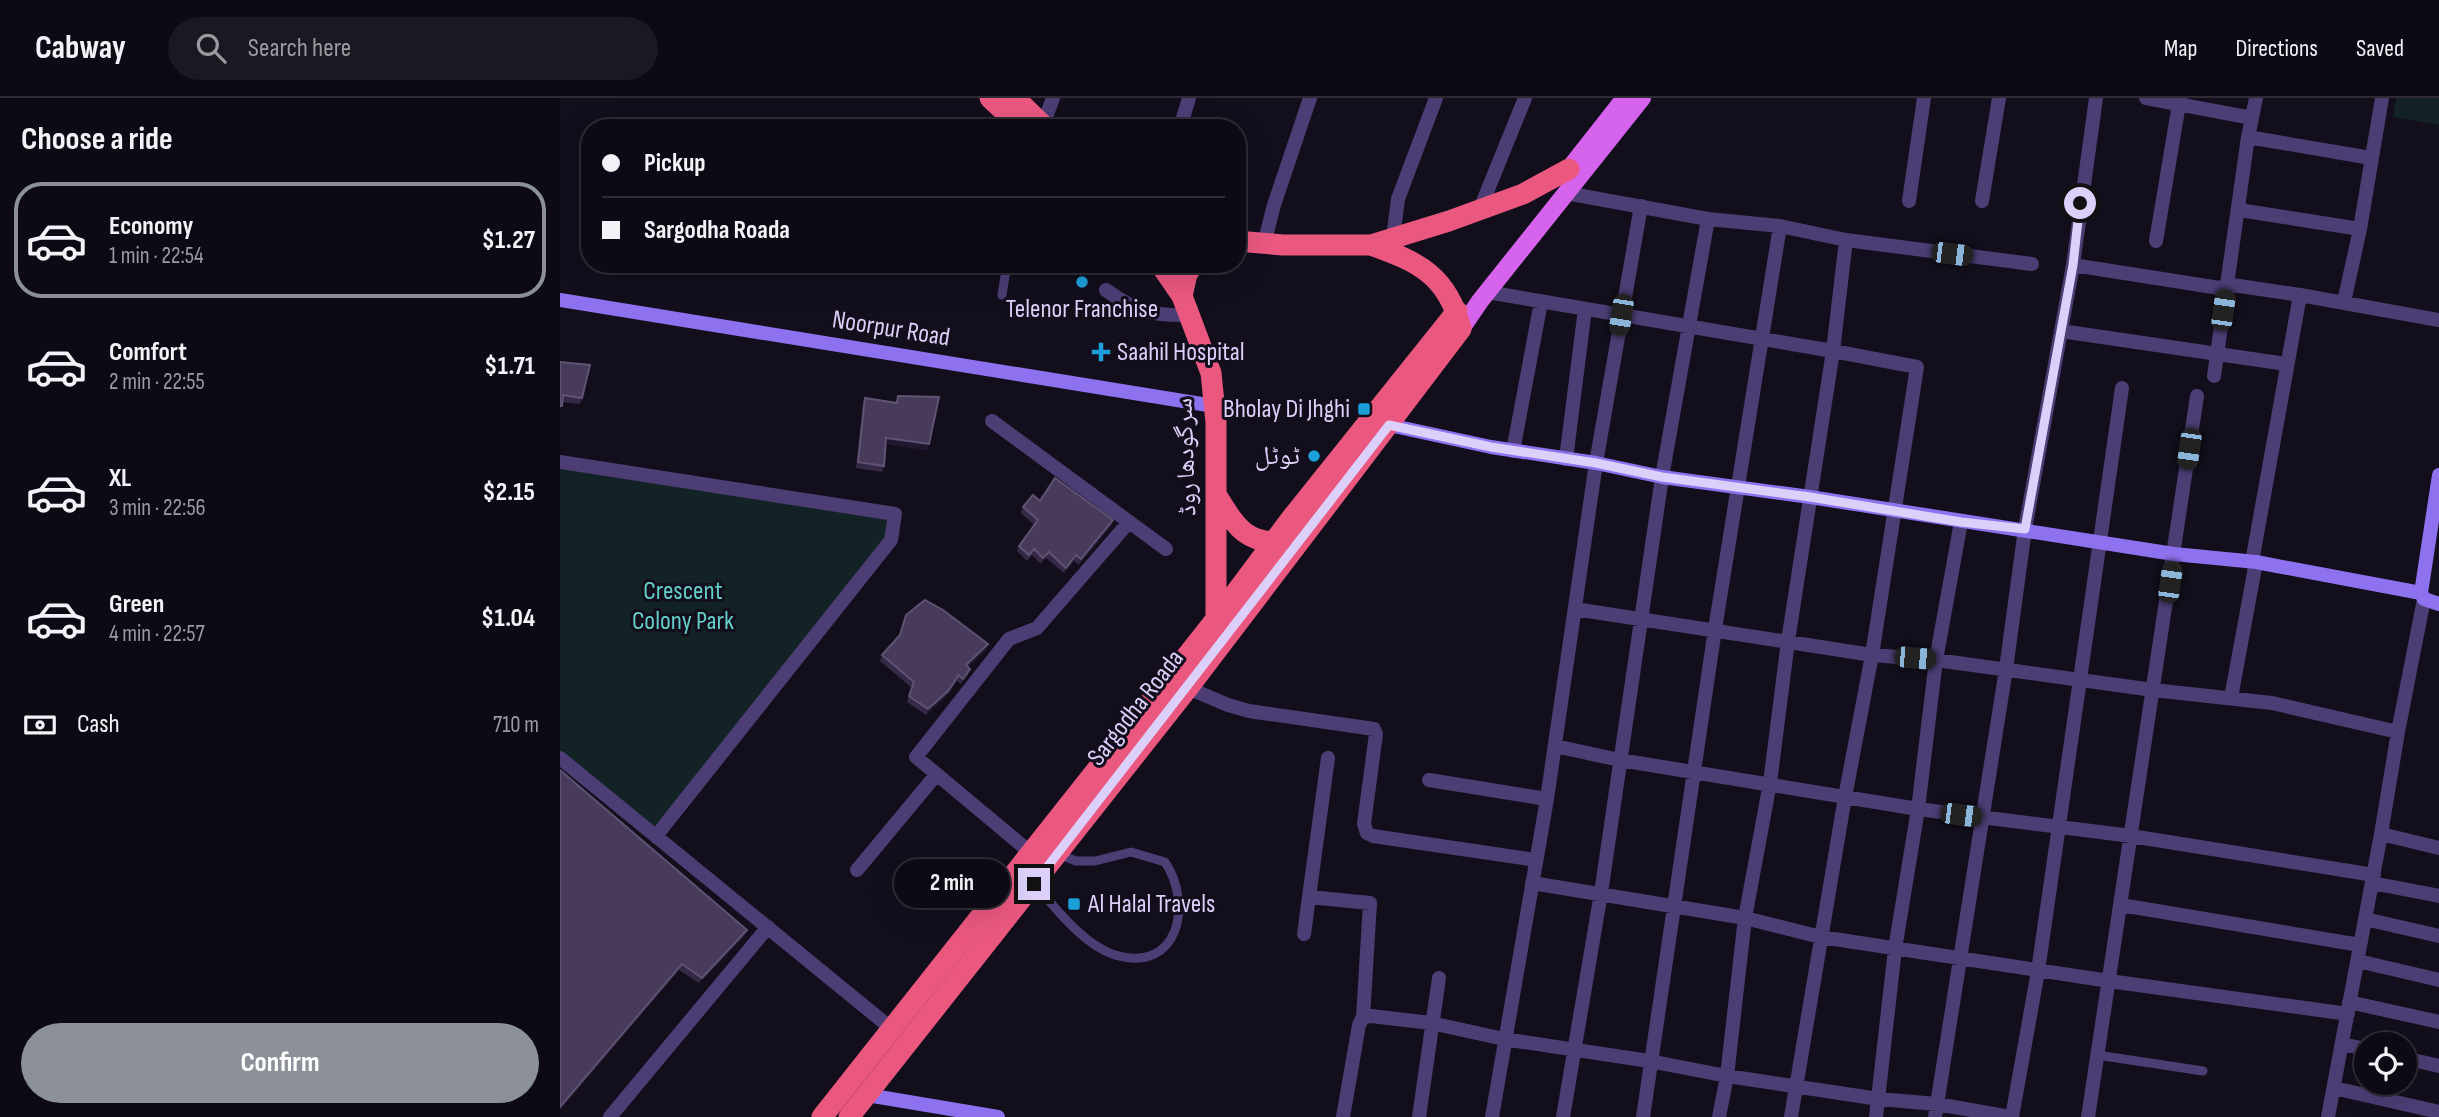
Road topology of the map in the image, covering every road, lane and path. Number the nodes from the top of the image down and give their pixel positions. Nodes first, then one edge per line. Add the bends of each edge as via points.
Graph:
1 (990, 98) edge
2 (1015, 98) edge
3 (1053, 98) edge
4 (1189, 98) edge
5 (1310, 98) edge
6 (1436, 98) edge
7 (1525, 98) edge
8 (1625, 98) edge
9 (1642, 98) edge
10 (1924, 98) edge
11 (1998, 98) edge
12 (2096, 98) edge
13 (2146, 98) edge
14 (2256, 98) edge
15 (2382, 98) edge
16 (2179, 101) edge
17 (2252, 118) junction
18 (1024, 119) edge
19 (1031, 119) edge
20 (1041, 119) edge
21 (1183, 119) edge
22 (2248, 137) junction
23 (2371, 158) junction
24 (1569, 169) junction
25 (1566, 193) junction
26 (1909, 201) dead end
27 (1982, 201) dead end
28 (1641, 206) junction
29 (1480, 209) junction
30 (2238, 209) junction
31 (1708, 219) junction
32 (1780, 226) junction
33 (2360, 229) junction
34 (1393, 238) junction
35 (1846, 240) junction
36 (2156, 241) dead end
37 (1246, 243) edge
38 (1264, 244) junction
39 (1371, 244) junction
40 (2032, 264) dead end
41 (2073, 265) junction
42 (1006, 273) edge
43 (1166, 273) edge
44 (1188, 273) edge
45 (2226, 286) junction
46 (1106, 290) dead end
47 (1486, 292) junction
48 (1002, 295) dead end
49 (2300, 295) junction
50 (560, 300) edge
51 (1541, 302) junction
52 (2344, 302) junction
53 (1186, 305) junction
54 (1585, 310) junction
55 (1621, 315) junction
56 (1459, 320) junction
57 (2439, 320) edge
58 (1687, 327) junction
59 (2061, 331) junction
60 (1761, 340) junction
61 (1833, 351) junction
62 (2217, 354) junction
63 (2286, 364) junction
64 (2214, 376) dead end
65 (2122, 388) dead end
66 (2197, 396) dead end
67 (1214, 405) junction
68 (992, 421) dead end
69 (1389, 425) junction
70 (1513, 451) junction
71 (1566, 459) junction
72 (560, 462) edge
73 (1596, 463) junction
74 (2439, 475) edge
75 (1662, 477) junction
76 (1739, 487) junction
77 (1217, 496) junction
78 (1810, 497) junction
79 (1893, 511) junction
80 (1129, 522) junction
81 (1961, 522) junction
82 (2025, 529) junction
83 (1302, 538) junction
84 (1273, 542) junction
85 (2099, 542) junction
86 (1166, 549) dead end
87 (2174, 554) junction
88 (2254, 562) junction
89 (2423, 596) junction
90 (2439, 604) edge
91 (1575, 609) junction
92 (1216, 619) junction
93 (1642, 619) junction
94 (1715, 629) junction
95 (1788, 641) junction
96 (1872, 655) junction
97 (1936, 660) junction
98 (2006, 668) junction
99 (2079, 680) junction
100 (1188, 688) junction
101 (2154, 690) junction
102 (2231, 698) junction
103 (2398, 732) junction
104 (1555, 746) junction
105 (560, 758) edge
106 (1328, 758) dead end
107 (1620, 760) junction
108 (1694, 772) junction
109 (936, 775) junction
110 (1429, 780) dead end
111 (1770, 783) junction
112 (1845, 797) junction
113 (1547, 799) junction
114 (1918, 809) junction
115 (1982, 817) junction
116 (2058, 828) junction
117 (2381, 834) junction
118 (656, 836) junction
119 (2131, 836) junction
120 (2439, 848) edge
121 (1058, 854) junction
122 (1025, 860) junction
123 (1536, 860) junction
124 (857, 870) dead end
125 (2373, 879) junction
126 (1532, 883) junction
127 (1034, 884) junction
128 (1601, 893) junction
129 (2439, 896) edge
130 (1309, 897) junction
131 (2120, 905) junction
132 (1673, 907) junction
133 (1745, 918) junction
134 (2365, 919) junction
135 (768, 927) junction
136 (1304, 934) dead end
137 (2439, 936) edge
138 (1821, 937) junction
139 (2360, 945) junction
140 (1895, 949) junction
141 (1961, 958) junction
142 (2358, 961) junction
143 (2038, 971) junction
144 (1439, 978) dead end
145 (2439, 980) edge
146 (2109, 981) junction
147 (2349, 1008) junction
148 (1363, 1017) junction
149 (2439, 1022) edge
150 (1432, 1023) junction
151 (892, 1029) junction
152 (1504, 1039) junction
153 (2342, 1044) junction
154 (2354, 1046) edge
155 (1574, 1049) junction
156 (2097, 1055) junction
157 (1649, 1061) junction
158 (2417, 1061) edge
159 (2439, 1066) edge
160 (2203, 1071) dead end
161 (1727, 1076) junction
162 (1797, 1086) junction
163 (2334, 1088) junction
164 (866, 1095) junction
165 (1879, 1099) junction
166 (1936, 1110) edge
167 (2439, 1112) edge
168 (610, 1117) edge
169 (822, 1117) edge
170 (849, 1117) edge
171 (999, 1117) edge
172 (1343, 1117) edge
173 (1419, 1117) edge
174 (1492, 1117) edge
175 (1563, 1117) edge
176 (1643, 1117) edge
177 (1719, 1117) edge
178 (1791, 1117) edge
179 (1876, 1117) edge
180 (2011, 1117) edge
181 (2088, 1117) edge
182 (2328, 1117) edge

1 - 18 highway
2 - 19 highway
3 - 20 street
4 - 21 street
5 - 38 street
6 - 34 street via 1398,199
7 - 29 street
8 - 24 main road
9 - 25 main road
10 - 26 street
11 - 27 street
12 - 41 street
13 - 16 street
14 - 17 street
15 - 23 street
16 - 17 street
16 - 36 street
17 - 22 street
22 - 23 street
22 - 30 street
23 - 33 street
24 - 29 highway via 1523,194
24 - 56 main road
25 - 28 street
25 - 47 main road
28 - 31 street
28 - 55 street
29 - 34 highway
30 - 33 street
30 - 45 street
31 - 32 street
31 - 58 street
32 - 35 street
32 - 60 street
33 - 52 street
34 - 39 highway
35 - 40 street
35 - 61 street
37 - 38 highway
38 - 39 highway
39 - 56 highway via 1409,259 1436,279 1447,291
41 - 45 street
41 - 59 street
42 - 48 lane
43 - 53 highway, سرگودھا روڈ
44 - 53 highway
45 - 49 street
45 - 62 street
46 - 53 street via 1126,304 1162,316
47 - 51 street
47 - 56 main road
49 - 52 street
49 - 63 street
50 - 67 street, Noorpur Road
51 - 54 street
51 - 70 street
52 - 57 street
53 - 67 highway, سرگودھا روڈ via 1211,373
54 - 55 street
54 - 71 street
55 - 58 street
55 - 73 street
56 - 69 highway, Sargodha Roada
56 - 84 highway, Sargodha Roada
58 - 60 street
58 - 75 street
59 - 62 street
59 - 82 street
60 - 61 street
60 - 76 street
61 - 78 street
61 - 79 street via 1917,368
62 - 63 street
62 - 64 street
63 - 88 street
65 - 85 street
66 - 87 street
67 - 77 highway, سرگودھا روڈ
68 - 80 street
69 - 70 street
69 - 83 highway, Sargodha Roada
70 - 71 street
71 - 73 street
72 - 118 street via 895,514 891,540
73 - 75 street
73 - 91 street
74 - 89 street
75 - 76 street
75 - 93 street
76 - 78 street
76 - 94 street
77 - 84 highway via 1243,532
77 - 92 highway, سرگودھا روڈ
78 - 79 street
78 - 95 street
79 - 81 street
79 - 96 street
80 - 86 street
80 - 109 street via 1037,628 1009,639 918,754 918,760
81 - 82 street
81 - 97 street
82 - 85 street
82 - 98 street
83 - 84 highway
83 - 100 highway, Sargodha Roada
84 - 92 highway, Sargodha Roada
85 - 87 street
85 - 99 street
87 - 88 street
87 - 101 street
88 - 89 street
88 - 102 street
89 - 90 street
89 - 103 street
91 - 93 street
91 - 104 street
92 - 122 highway, Sargodha Roada
93 - 94 street
93 - 107 street
94 - 95 street
94 - 108 street
95 - 96 street
95 - 111 street
96 - 97 street
96 - 112 street
97 - 98 street
97 - 114 street
98 - 99 street
98 - 115 street
99 - 101 street
99 - 116 street
100 - 121 highway, Sargodha Roada
100 - 123 street via 1249,711 1374,729 1363,824 1373,836
101 - 102 street
101 - 119 street
102 - 103 street
103 - 117 street
104 - 107 street
104 - 113 street
105 - 118 street
106 - 130 street
107 - 108 street
107 - 128 street
108 - 111 street
108 - 132 street
109 - 122 street
109 - 124 street
110 - 113 street
111 - 112 street
111 - 133 street
112 - 114 street
112 - 138 street
113 - 123 street
114 - 115 street
114 - 140 street
115 - 116 street
115 - 141 street
116 - 119 street
116 - 143 street
117 - 120 street
117 - 125 street
118 - 135 street
119 - 125 street
119 - 131 street
121 - 127 highway, Sargodha Roada
121 - 127 lane via 1076,861 1096,861 1131,852 1165,862 1175,876 1179,894 1178,919 1169,944 1155,956 1138,960 1112,954 1064,919
122 - 127 lane
122 - 151 highway, Sargodha Roada
123 - 126 street
125 - 129 street
125 - 134 street
126 - 128 street
126 - 152 street
127 - 164 highway, Sargodha Roada
128 - 132 street
128 - 155 street
130 - 136 street
130 - 148 street via 1370,903
131 - 139 street
131 - 146 street
132 - 133 street
132 - 157 street
133 - 138 street
133 - 161 street
134 - 137 street
134 - 139 street
135 - 151 street
135 - 168 street
138 - 140 street
138 - 162 street
139 - 142 street
140 - 141 street
140 - 165 street
141 - 143 street
141 - 166 street
142 - 145 street
142 - 147 street
143 - 146 street
143 - 180 street
144 - 150 street
146 - 147 street
146 - 156 street
147 - 149 street
147 - 153 street
148 - 150 street
148 - 172 street
150 - 152 street
150 - 173 street
151 - 169 highway, Sargodha Roada
152 - 155 street
152 - 174 street
153 - 154 street
153 - 163 street
155 - 157 street
155 - 175 street
156 - 160 lane
156 - 181 street
157 - 161 street
157 - 176 street
158 - 159 street
161 - 162 street
161 - 177 street
162 - 165 street
162 - 178 street
163 - 167 street
163 - 182 street
164 - 170 highway, Sargodha Roada
164 - 171 street
165 - 166 street
165 - 179 street
166 - 180 street

